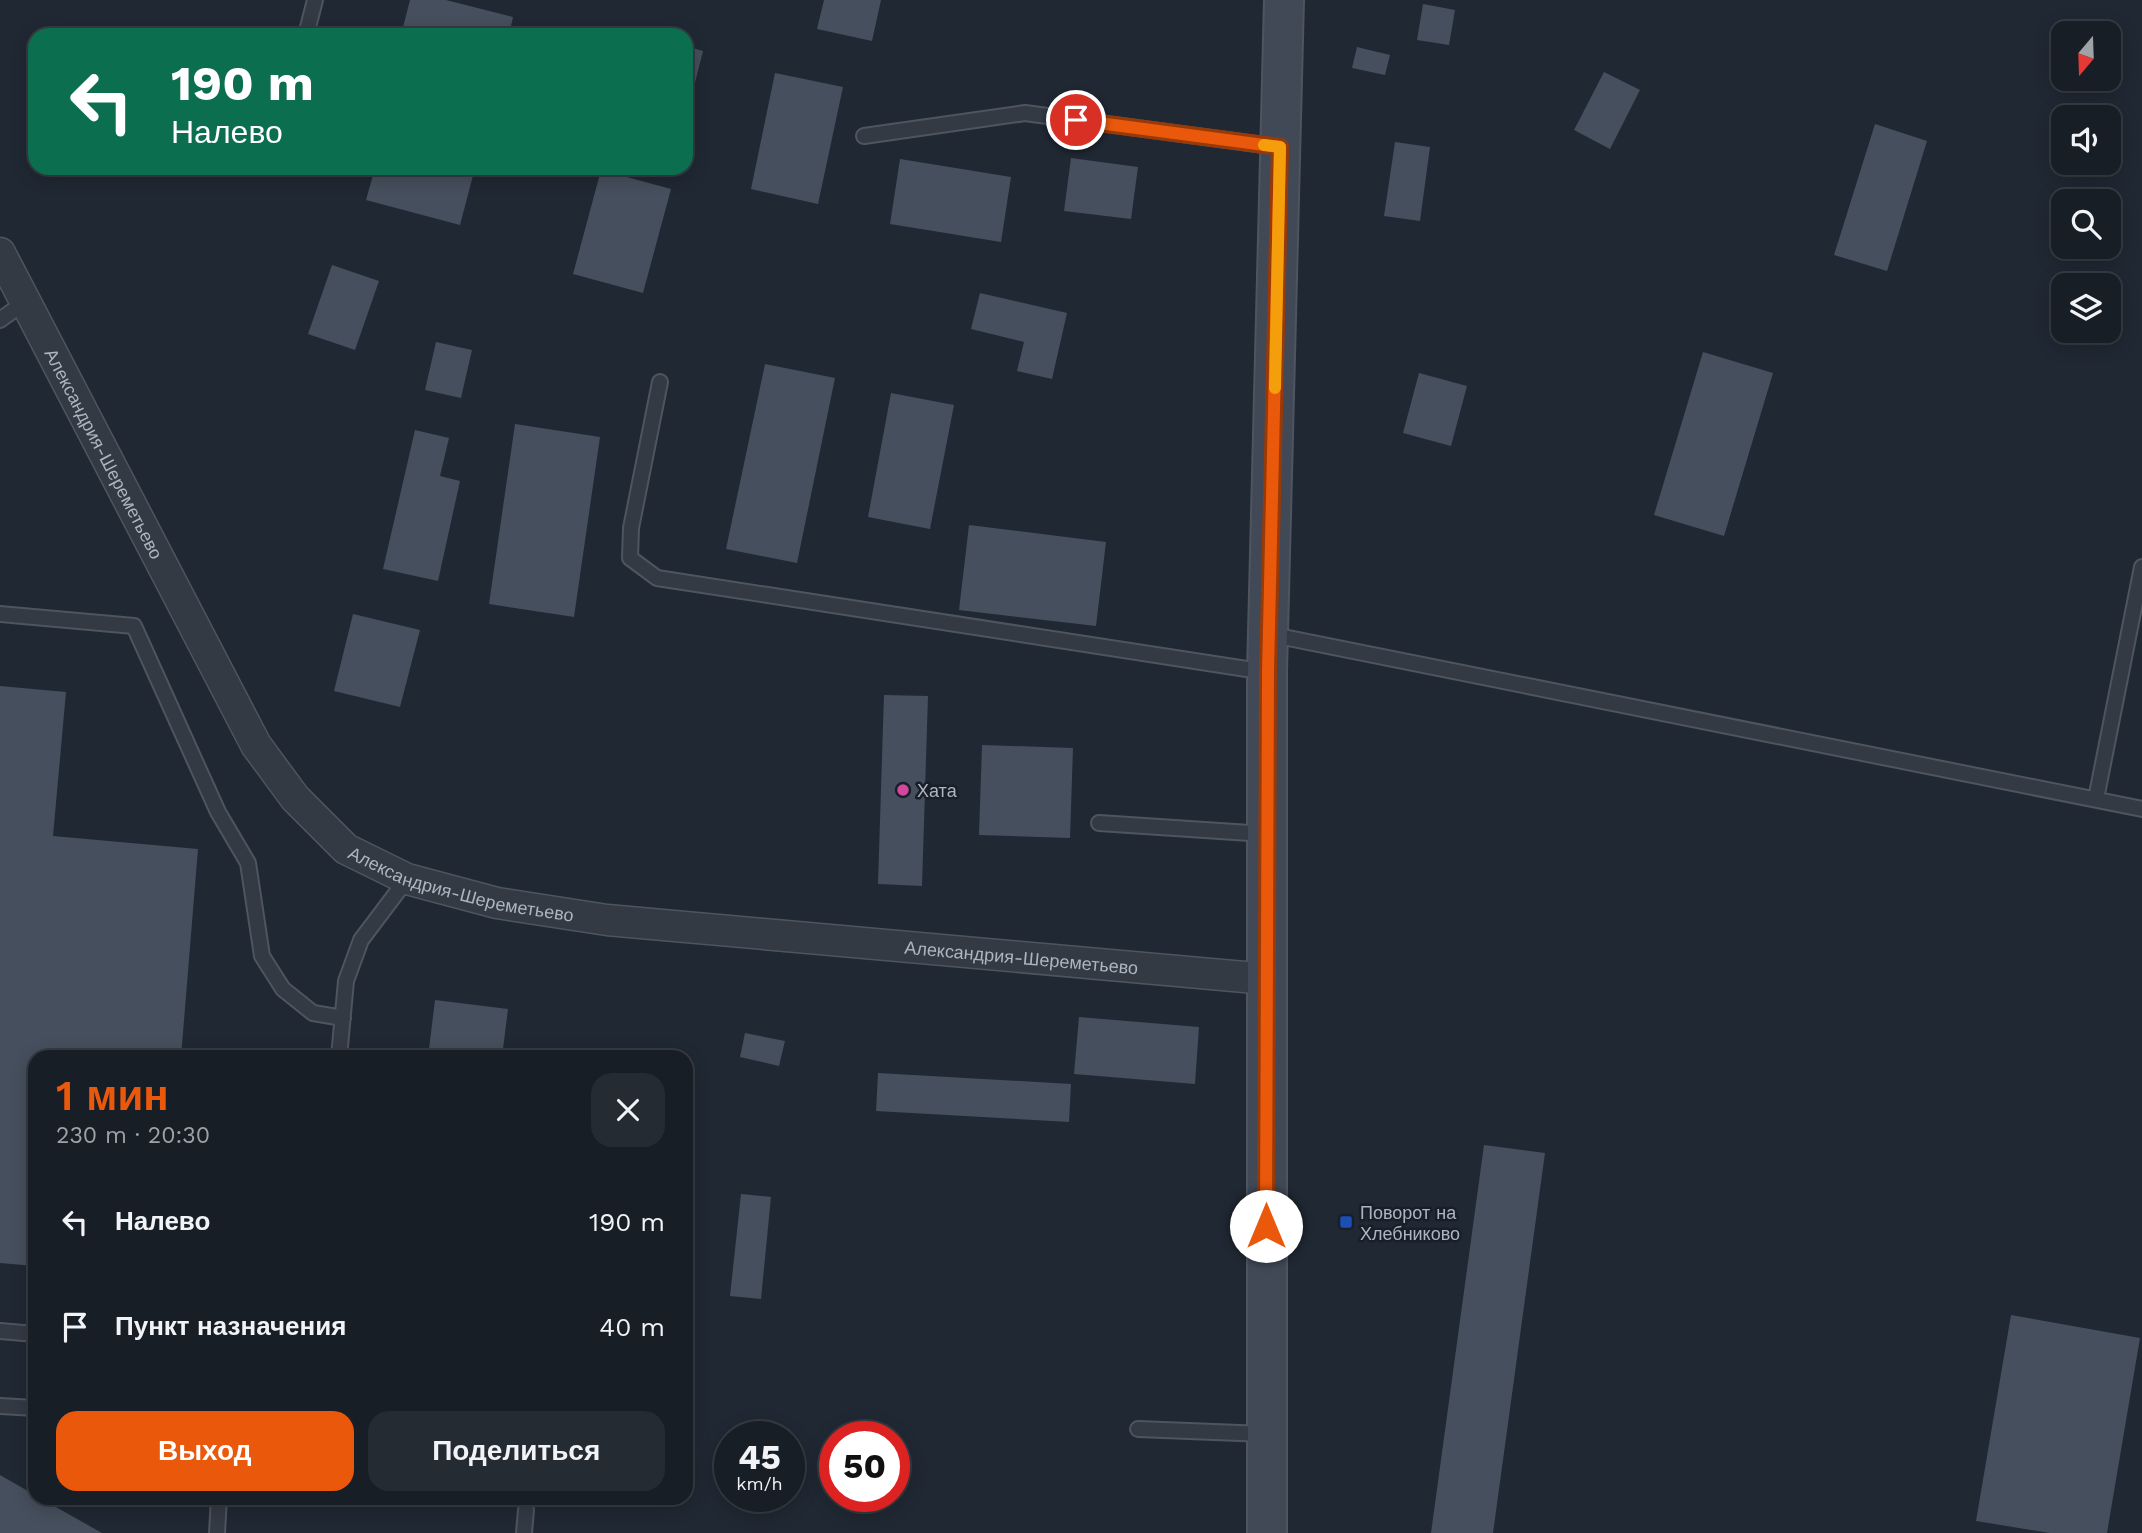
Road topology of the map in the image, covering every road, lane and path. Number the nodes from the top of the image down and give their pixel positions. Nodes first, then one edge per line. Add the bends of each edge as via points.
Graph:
1 (315, 0) edge
2 (1284, 0) edge
3 (308, 28) edge
4 (864, 136) dead end
5 (1280, 147) junction
6 (0, 253) edge
7 (26, 302) junction
8 (0, 320) edge
9 (660, 382) dead end
10 (2142, 567) edge
11 (0, 614) edge
12 (1268, 635) junction
13 (1268, 672) junction
14 (2096, 799) junction
15 (2142, 809) edge
16 (1099, 823) dead end
17 (1266, 834) junction
18 (407, 879) junction
19 (1267, 979) junction
20 (342, 1018) junction
21 (340, 1050) edge
22 (0, 1331) edge
23 (28, 1333) edge
24 (0, 1406) edge
25 (28, 1408) edge
26 (1138, 1429) dead end
27 (1267, 1434) junction
28 (219, 1505) edge
29 (526, 1510) dead end
30 (217, 1533) edge
31 (524, 1533) edge
32 (1267, 1533) edge

1 - 3 lane
2 - 5 main road
4 - 5 lane via 1025,113
5 - 12 main road
6 - 7 street, Александрия-Шереметьево
7 - 8 lane
7 - 18 street, Александрия-Шереметьево via 256,745 295,798 346,849
9 - 13 lane via 631,528 630,558 657,578
10 - 14 lane
11 - 20 lane via 134,626 218,812 248,863 262,956 283,989 313,1013
12 - 13 main road
12 - 14 lane
13 - 17 main road
14 - 15 lane
16 - 17 lane
17 - 19 main road
18 - 19 street, Александрия-Шереметьево via 497,903 607,920
18 - 20 lane via 361,940 346,981
19 - 27 main road
20 - 21 lane
22 - 23 lane
24 - 25 lane
26 - 27 lane
27 - 32 main road
28 - 30 lane
29 - 31 lane

